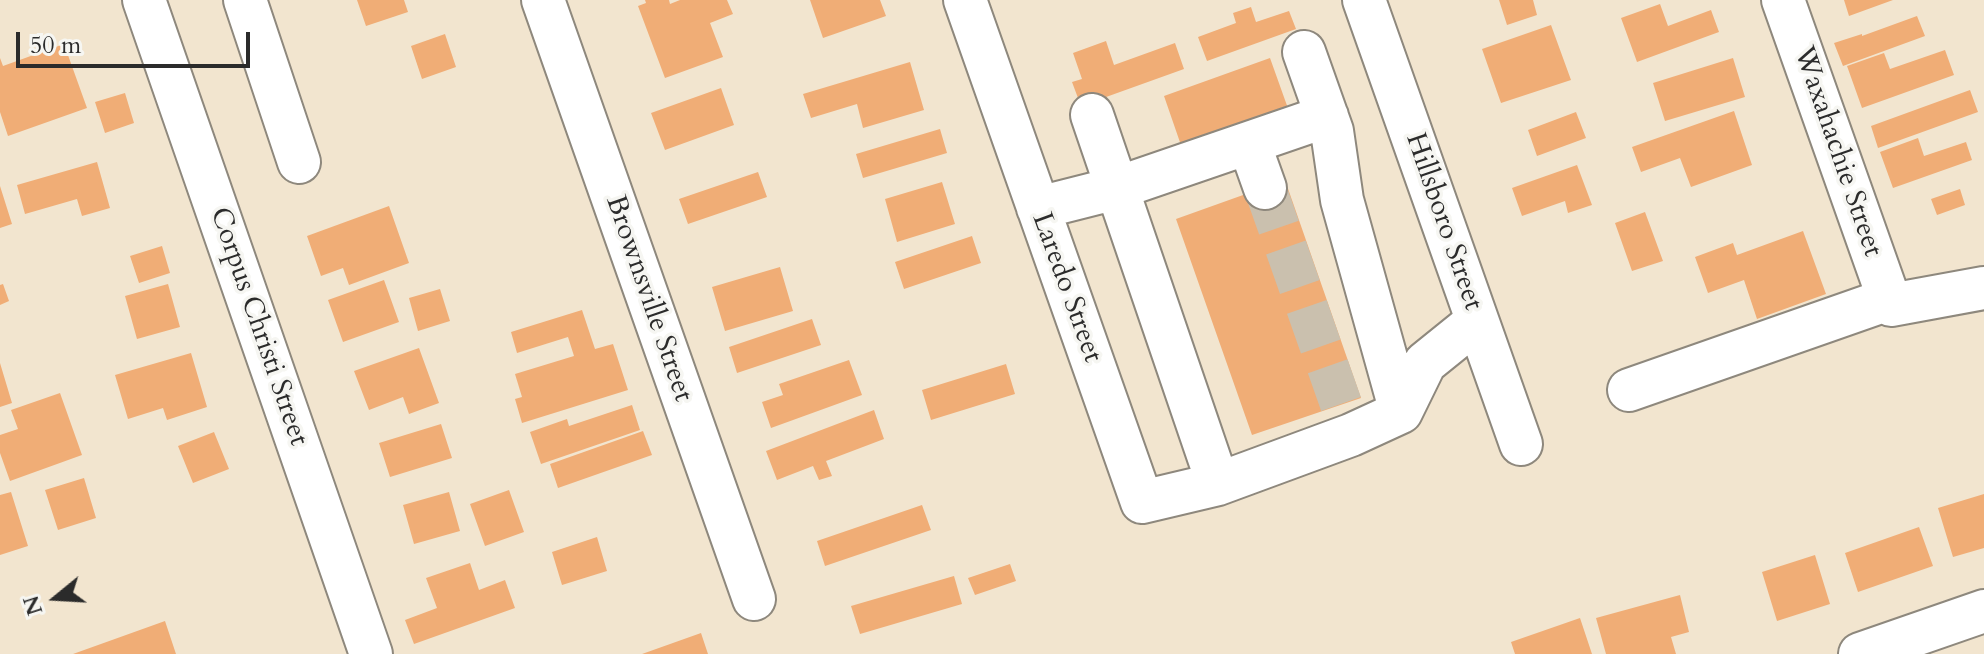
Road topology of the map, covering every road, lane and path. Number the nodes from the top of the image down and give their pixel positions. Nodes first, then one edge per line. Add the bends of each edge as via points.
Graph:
1 (144, 0) edge
2 (245, 0) edge
3 (543, 0) edge
4 (965, 0) edge
5 (1364, 0) edge
6 (1783, 0) edge
7 (1304, 52) dead end
8 (1092, 115) dead end
9 (1327, 116) junction
10 (1249, 143) junction
11 (299, 162) dead end
12 (1117, 188) junction
13 (1265, 188) tunnel mouth
14 (1038, 208) junction
15 (1984, 288) edge
16 (1890, 302) junction
17 (1477, 321) junction
18 (1629, 390) dead end
19 (1401, 412) junction
20 (1521, 444) dead end
21 (1218, 484) junction
22 (754, 599) dead end
23 (1984, 611) edge
24 (371, 654) edge
25 (1860, 654) edge

1 - 24 street, Corpus Christi Street
2 - 11 street
3 - 22 street, Brownsville Street
4 - 14 street, Laredo Street
5 - 17 street, Hillsboro Street
6 - 16 street, Waxahachie Street
7 - 9 street
8 - 12 street
9 - 10 street
9 - 19 street via 1342,200
10 - 12 street
10 - 13 street
12 - 14 street
12 - 21 street
14 - 21 street, Laredo Street via 1142,502
15 - 16 street
16 - 18 street
17 - 19 street via 1425,363
17 - 20 street, Hillsboro Street
19 - 21 street, Laredo Street via 1346,420
23 - 25 street

